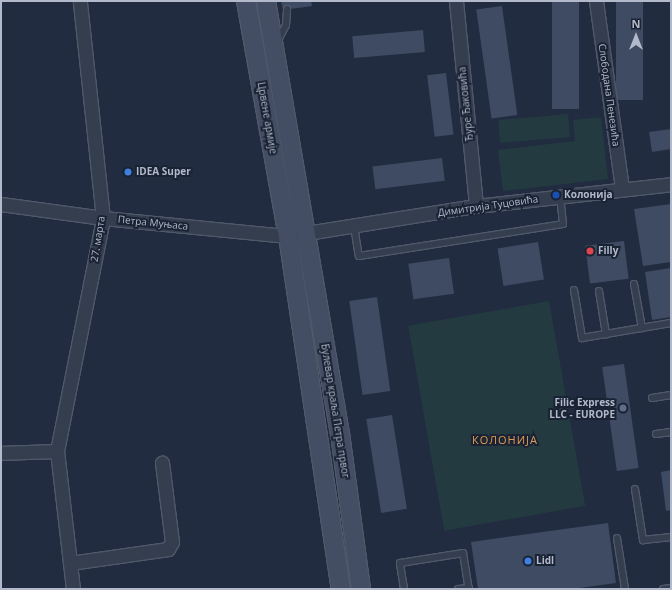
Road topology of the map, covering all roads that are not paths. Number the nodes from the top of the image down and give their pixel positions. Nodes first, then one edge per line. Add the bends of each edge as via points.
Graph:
1 (80, 1) edge
2 (246, 1) edge
3 (266, 1) edge
4 (456, 1) edge
5 (596, 1) edge
6 (287, 9) dead end
7 (274, 46) junction
8 (671, 184) edge
9 (622, 189) junction
10 (560, 197) junction
11 (1, 204) edge
12 (476, 206) junction
13 (103, 218) junction
14 (354, 226) junction
15 (297, 235) junction
16 (634, 284) dead end
17 (574, 290) dead end
18 (599, 291) dead end
19 (671, 323) edge
20 (642, 328) junction
21 (606, 334) junction
22 (671, 395) edge
23 (652, 398) dead end
24 (671, 432) edge
25 (656, 434) dead end
26 (57, 451) junction
27 (1, 453) edge
28 (162, 463) dead end
29 (635, 488) dead end
30 (671, 537) edge
31 (617, 538) dead end
32 (70, 563) junction
33 (469, 588) edge
34 (671, 588) edge
35 (73, 589) edge
36 (341, 589) edge
37 (361, 589) edge
38 (404, 589) edge
39 (458, 589) edge
40 (625, 589) edge
41 (663, 589) edge

1 - 13 street, 27. марта
2 - 15 main road, Црвене армије
3 - 7 main road, Црвене армије
4 - 12 street, Ђуре Ђаковића
5 - 9 street, Слободана Пенезића
6 - 7 lane via 283,31
7 - 15 main road, Црвене армије
8 - 9 street, Димитрија Туцовића
9 - 10 street, Димитрија Туцовића
10 - 12 street, Димитрија Туцовића
10 - 14 lane via 563,224 359,256
11 - 13 street, Петра Муњаса
12 - 14 street, Димитрија Туцовића
13 - 15 street, Петра Муњаса
13 - 26 street, 27. марта
14 - 15 street, Димитрија Туцовића
15 - 36 main road, Булевар краља Петра првог
15 - 37 main road, Булевар краља Петра првог via 341,440
16 - 20 lane
17 - 21 lane via 582,338
18 - 21 lane
19 - 20 lane
20 - 21 lane
22 - 23 lane
24 - 25 lane
26 - 27 street
26 - 32 street, 27. марта
28 - 32 street via 172,542 168,549
29 - 30 lane via 643,540
31 - 40 lane
32 - 35 street, 27. марта
33 - 38 lane via 463,553 400,563
33 - 39 lane
34 - 41 lane

